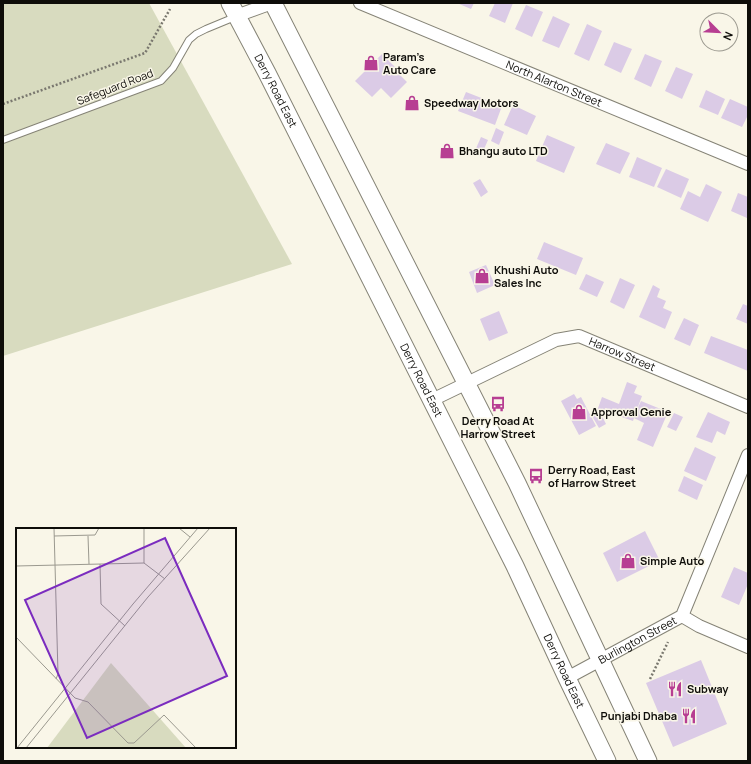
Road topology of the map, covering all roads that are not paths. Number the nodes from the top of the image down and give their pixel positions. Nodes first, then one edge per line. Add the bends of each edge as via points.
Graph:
1 (272, 3) edge
2 (360, 3) edge
3 (233, 10) edge
4 (3, 140) edge
5 (748, 164) edge
6 (467, 383) junction
7 (432, 400) junction
8 (748, 407) edge
9 (748, 455) edge
10 (682, 616) junction
11 (748, 647) edge
12 (601, 660) junction
13 (567, 678) junction
14 (607, 761) edge
15 (648, 761) edge

1 - 3 street
1 - 6 main road
2 - 5 street, North Alarton Street
3 - 4 lane, Safeguard Road via 189,40 173,68 161,81
3 - 7 main road, Derry Road East
6 - 7 street, Harrow Street
6 - 8 street, Harrow Street via 556,340 579,336
6 - 12 main road
7 - 13 main road, Derry Road East via 515,566
9 - 10 street, Burlington Street
10 - 11 street
10 - 12 street, Burlington Street
12 - 13 street, Burlington Street
12 - 15 main road
13 - 14 main road, Derry Road East

